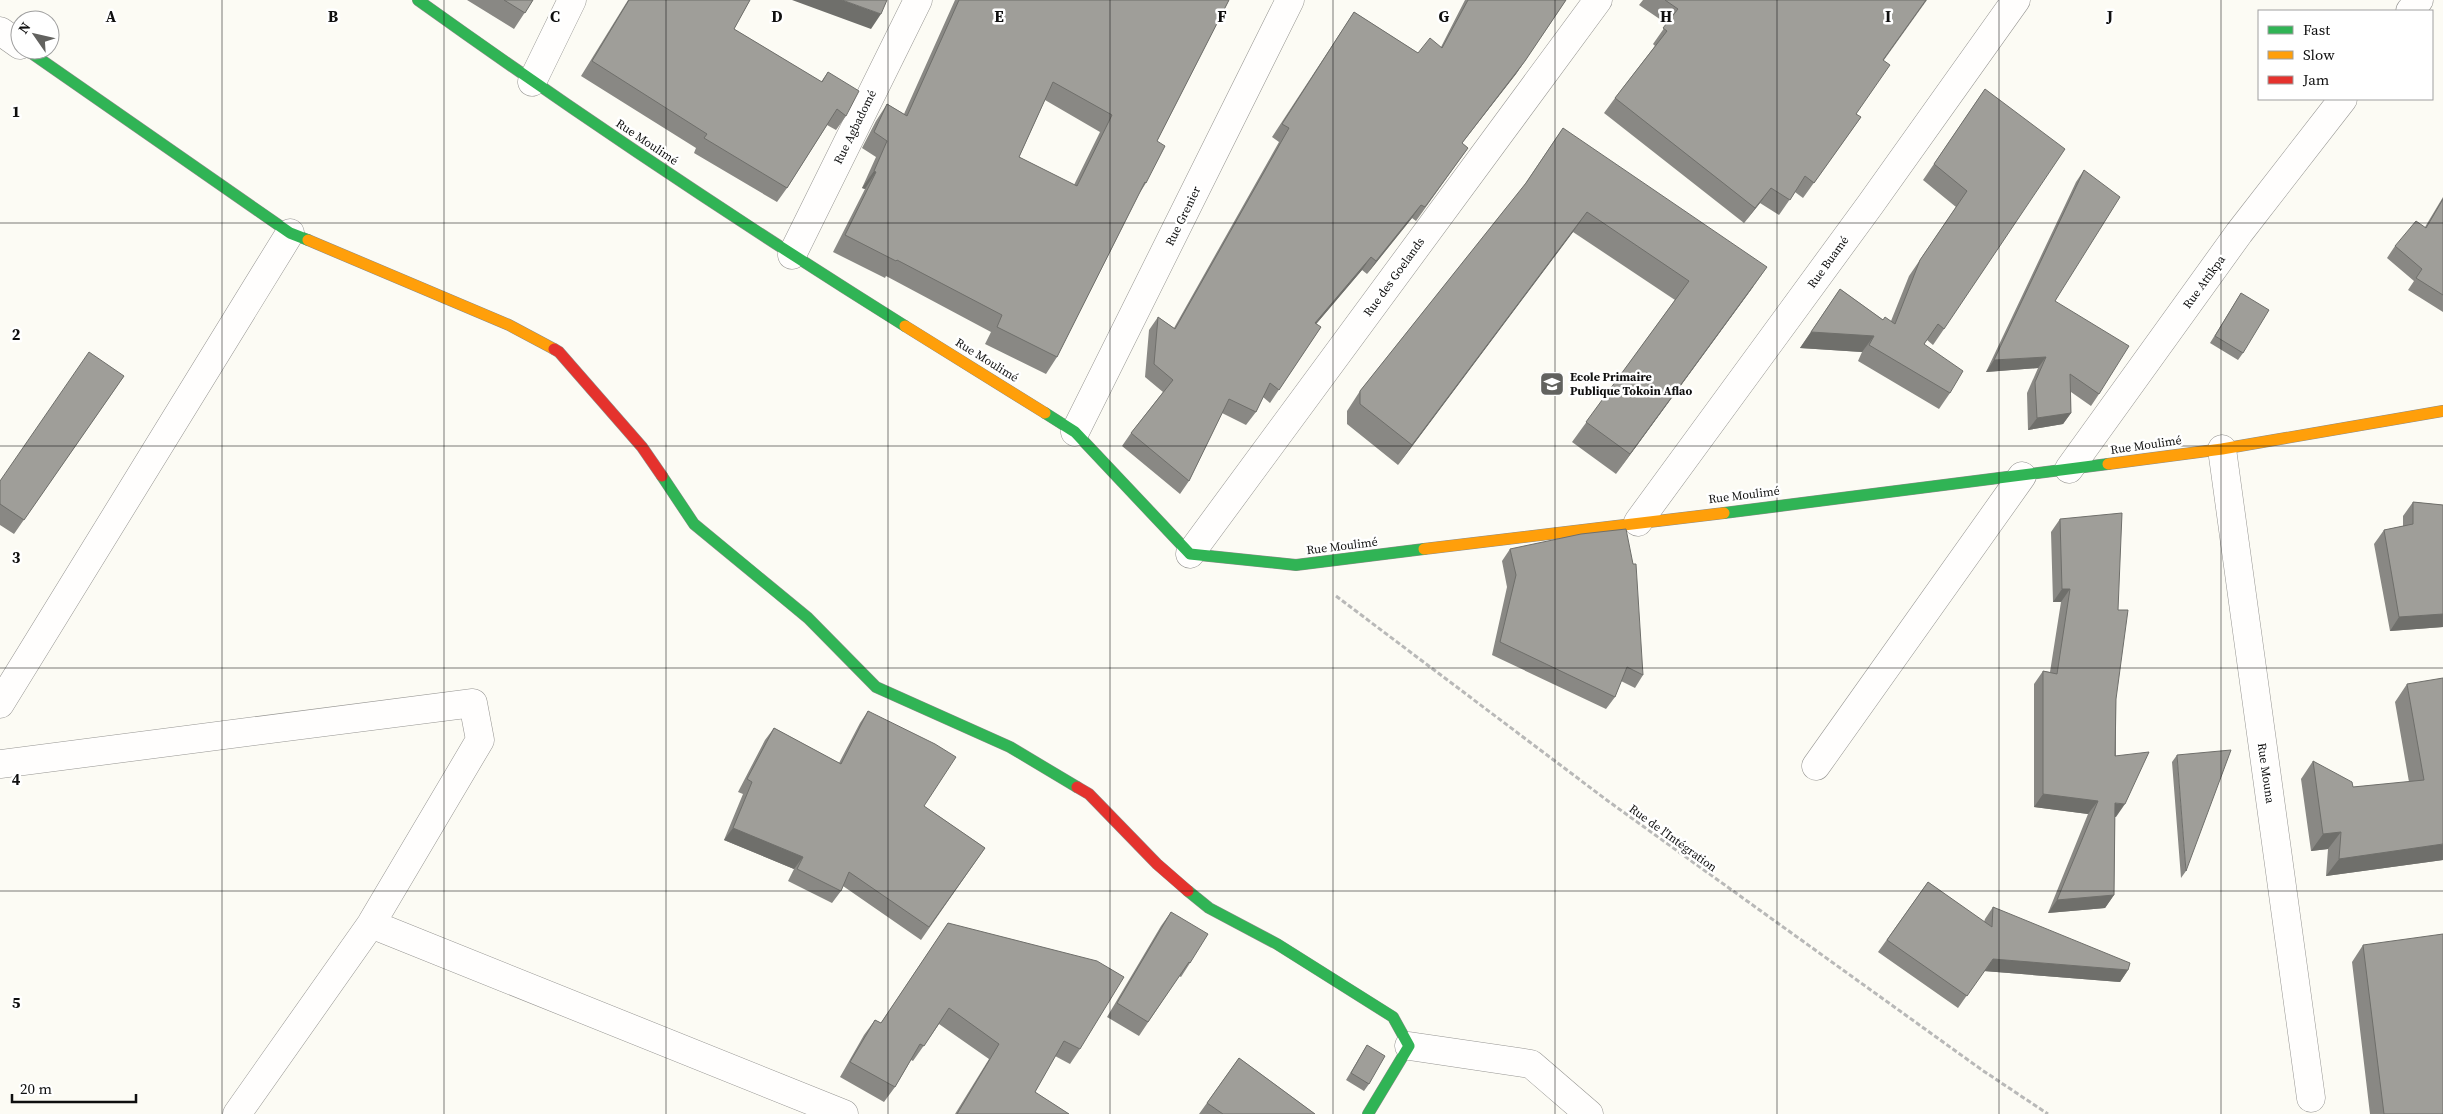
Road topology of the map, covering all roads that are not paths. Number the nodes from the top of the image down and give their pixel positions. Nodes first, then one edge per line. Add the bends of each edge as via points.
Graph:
1 (418, 0) edge
2 (572, 0) edge
3 (918, 0) edge
4 (1290, 0) edge
5 (1598, 0) edge
6 (2016, 0) edge
7 (2419, 0) edge
8 (2411, 10) edge
9 (41, 60) edge
10 (532, 82) junction
11 (2342, 100) edge
12 (290, 234) junction
13 (792, 255) junction
14 (2443, 411) edge
15 (1075, 432) junction
16 (2222, 449) junction
17 (2069, 469) junction
18 (2022, 476) junction
19 (1638, 522) junction
20 (1190, 554) junction
21 (0, 704) edge
22 (0, 764) edge
23 (1816, 766) dead end
24 (371, 924) junction
25 (1408, 1046) junction
26 (2311, 1098) dead end
27 (238, 1114) edge
28 (844, 1114) edge
29 (1368, 1114) edge
30 (1589, 1114) edge

1 - 10 street, Rue Moulimé
2 - 10 street
3 - 13 street, Rue Agbadomé
4 - 15 street, Rue Grenier
5 - 20 street, Rue des Goelands
6 - 19 street, Rue Buamé
7 - 8 street
9 - 12 street
10 - 13 street, Rue Moulimé
11 - 17 street, Rue Attikpa via 2239,233
12 - 21 street
12 - 25 street via 362,261 509,325 559,352 642,447 694,524 808,618 876,687 1010,747 1089,794 1157,864 1209,908 1277,944 1393,1017
13 - 15 street, Rue Moulimé
14 - 16 street, Rue Moulimé
15 - 20 street, Rue Moulimé
16 - 17 street, Rue Moulimé
16 - 26 street, Rue Mouna
17 - 18 street, Rue Moulimé
18 - 19 street, Rue Moulimé
18 - 23 street
19 - 20 street, Rue Moulimé via 1296,566
22 - 24 street via 473,703 480,740
24 - 27 street
24 - 28 street
25 - 29 street
25 - 30 street via 1531,1064

